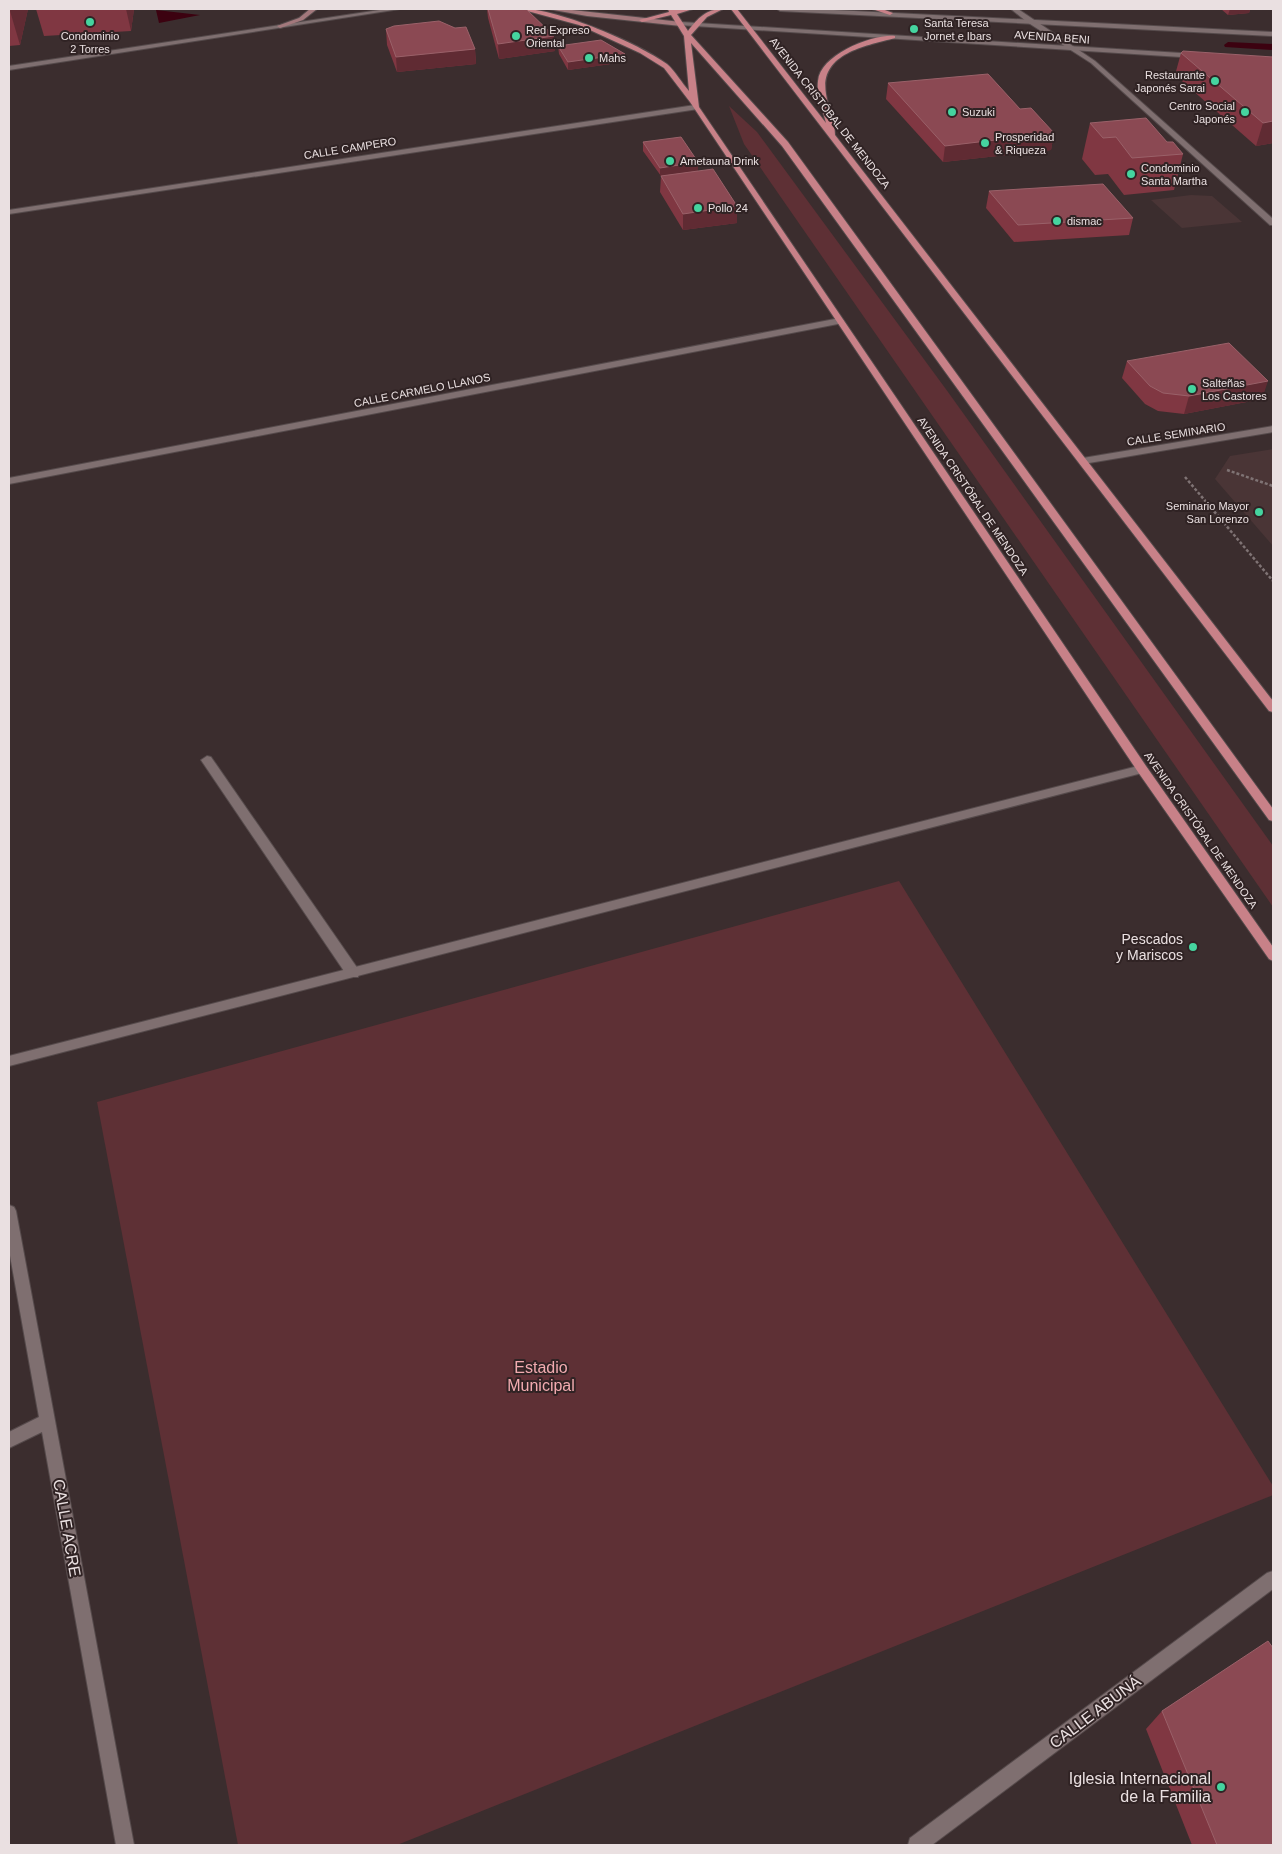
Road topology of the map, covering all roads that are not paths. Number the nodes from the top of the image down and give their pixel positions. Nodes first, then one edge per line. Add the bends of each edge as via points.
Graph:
1 (314, 9) edge
2 (397, 9) edge
3 (523, 9) edge
4 (551, 9) edge
5 (690, 9) edge
6 (720, 9) edge
7 (734, 9) edge
8 (780, 9) edge
9 (876, 9) edge
10 (1014, 9) edge
11 (673, 11) edge
12 (890, 13) junction
13 (642, 20) junction
14 (1029, 21) junction
15 (680, 24) junction
16 (695, 25) junction
17 (280, 26) junction
18 (751, 30) junction
19 (1273, 34) edge
20 (688, 36) junction
21 (894, 37) junction
22 (1072, 48) junction
23 (1206, 57) edge
24 (9, 68) edge
25 (694, 104) junction
26 (832, 137) junction
27 (9, 212) edge
28 (1273, 223) edge
29 (840, 321) junction
30 (1273, 429) edge
31 (1083, 461) junction
32 (9, 481) edge
33 (1273, 708) edge
34 (207, 760) dead end
35 (1142, 769) junction
36 (1273, 817) edge
37 (1273, 956) edge
38 (353, 973) junction
39 (9, 1061) edge
40 (9, 1211) edge
41 (47, 1421) junction
42 (9, 1440) edge
43 (1273, 1579) edge
44 (125, 1845) edge
45 (917, 1845) edge

1 - 17 main road via 301,19
2 - 17 street
3 - 25 main road, AVENIDA CRISTÓBAL DE MENDOZA via 581,24 642,52 666,67
4 - 13 main road
5 - 11 main road
6 - 16 main road via 700,17
7 - 18 main road, AVENIDA CRISTÓBAL DE MENDOZA
8 - 12 street, AVENIDA BENI
9 - 12 main road
10 - 14 street
11 - 13 main road
11 - 15 main road
12 - 14 street, AVENIDA BENI
13 - 15 main road
14 - 19 street, AVENIDA BENI
14 - 22 street
15 - 16 street, AVENIDA BENI
15 - 20 main road
16 - 18 street, AVENIDA BENI
16 - 20 main road
17 - 24 street
18 - 21 street, AVENIDA BENI
18 - 26 main road, AVENIDA CRISTÓBAL DE MENDOZA
20 - 25 main road
20 - 36 main road via 785,144
21 - 22 street, AVENIDA BENI
21 - 26 main road via 848,50 824,70 821,81
22 - 23 street, AVENIDA BENI
22 - 28 street via 1093,62
25 - 27 street, CALLE CAMPERO
25 - 29 main road, AVENIDA CRISTÓBAL DE MENDOZA
26 - 31 main road, AVENIDA CRISTÓBAL DE MENDOZA
29 - 32 street, CALLE CARMELO LLANOS
29 - 35 main road, AVENIDA CRISTÓBAL DE MENDOZA
30 - 31 street, CALLE SEMINARIO
31 - 33 main road, AVENIDA CRISTÓBAL DE MENDOZA
34 - 38 street
35 - 37 main road, AVENIDA CRISTÓBAL DE MENDOZA
35 - 38 street
38 - 39 street
40 - 41 street, CALLE ACRE
41 - 42 street
41 - 44 street, CALLE ACRE
43 - 45 street, CALLE ABUNÁ

